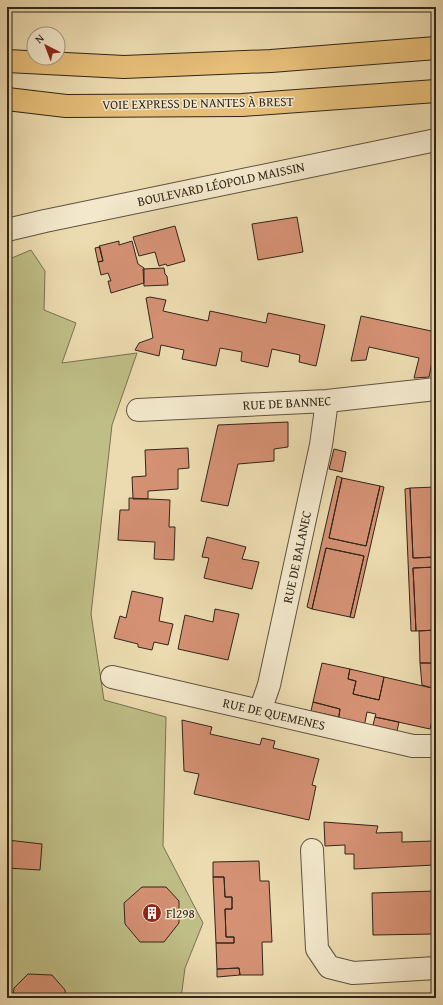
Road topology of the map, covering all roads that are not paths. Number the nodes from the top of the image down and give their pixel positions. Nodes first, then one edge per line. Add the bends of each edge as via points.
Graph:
1 (436, 48) edge
2 (7, 60) edge
3 (436, 91) edge
4 (7, 99) edge
5 (436, 140) edge
6 (7, 230) edge
7 (436, 389) edge
8 (327, 401) junction
9 (138, 410) dead end
10 (112, 677) dead end
11 (260, 711) junction
12 (436, 746) edge
13 (312, 850) dead end
14 (436, 968) edge

1 - 2 highway via 271,61 124,67
3 - 4 highway, VOIE EXPRESS DE NANTES À BREST via 242,105 66,106
5 - 6 street, BOULEVARD LÉOPOLD MAISSIN
7 - 8 street, RUE DE BANNEC
8 - 9 street, RUE DE BANNEC
8 - 11 street, RUE DE BALANEC via 321,444 269,685
10 - 11 street, RUE DE QUEMENES
11 - 12 street, RUE DE QUEMENES via 413,746
13 - 14 street via 317,949 329,967 353,973

